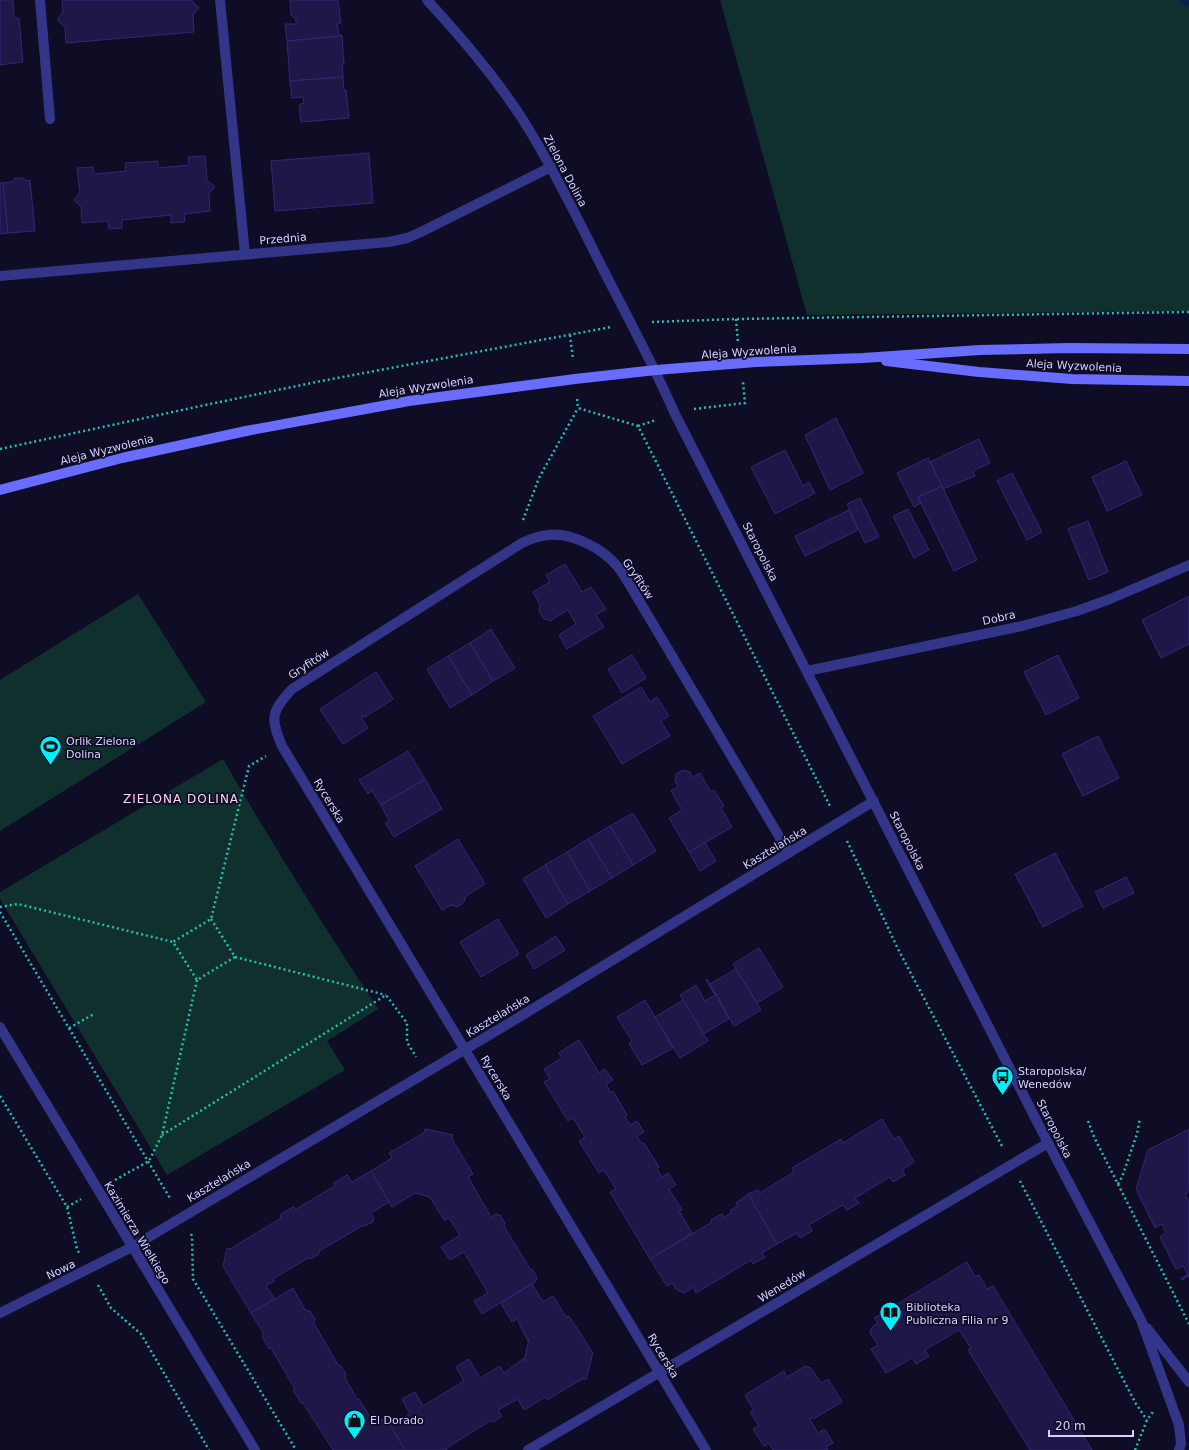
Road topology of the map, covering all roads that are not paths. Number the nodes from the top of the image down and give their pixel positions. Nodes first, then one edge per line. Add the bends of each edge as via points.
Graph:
1 (40, 0) edge
2 (220, 0) edge
3 (427, 0) edge
4 (50, 119) dead end
5 (551, 167) junction
6 (245, 254) junction
7 (0, 276) edge
8 (1189, 349) edge
9 (862, 358) junction
10 (656, 370) junction
11 (1189, 381) edge
12 (0, 490) edge
13 (1189, 565) edge
14 (807, 671) junction
15 (274, 716) joint
16 (874, 802) junction
17 (789, 853) junction
18 (0, 1027) edge
19 (465, 1049) junction
20 (1048, 1143) junction
21 (132, 1247) junction
22 (0, 1313) edge
23 (1141, 1320) junction
24 (659, 1373) junction
25 (1189, 1382) edge
26 (1189, 1445) edge
27 (255, 1450) edge
28 (528, 1450) edge
29 (706, 1450) edge
30 (1179, 1450) edge
31 (1184, 1450) edge

1 - 4 street
2 - 6 street
3 - 5 street, Zielona Dolina via 479,59 506,95
5 - 6 street, Przednia via 407,238 389,242
5 - 10 street, Zielona Dolina
6 - 7 street, Przednia
8 - 9 street, Aleja Wyzwolenia via 980,350
9 - 10 street, Aleja Wyzwolenia
9 - 11 street, Aleja Wyzwolenia via 986,373 1072,379
10 - 12 street, Aleja Wyzwolenia via 410,401 145,453
10 - 14 street, Staropolska via 675,414
13 - 14 street, Dobra via 1110,599 1022,626
14 - 16 street, Staropolska
15 - 17 street, Gryfitów via 278,706 292,689 522,543 550,534 572,537 604,554 617,566
15 - 19 street, Rycerska via 275,729 282,746
16 - 17 street, Kasztelańska
16 - 20 street, Staropolska
17 - 19 street, Kasztelańska
18 - 21 street, Kazimierza Wielkiego
19 - 21 street, Kasztelańska
19 - 24 street, Rycerska
20 - 23 street, Staropolska
20 - 24 street, Wenedów
21 - 22 street, Nowa
21 - 27 street, Kazimierza Wielkiego
23 - 25 street, Staropolska
23 - 30 street, Staropolska via 1179,1425
24 - 28 street, Wenedów
24 - 29 street, Rycerska
26 - 31 street

